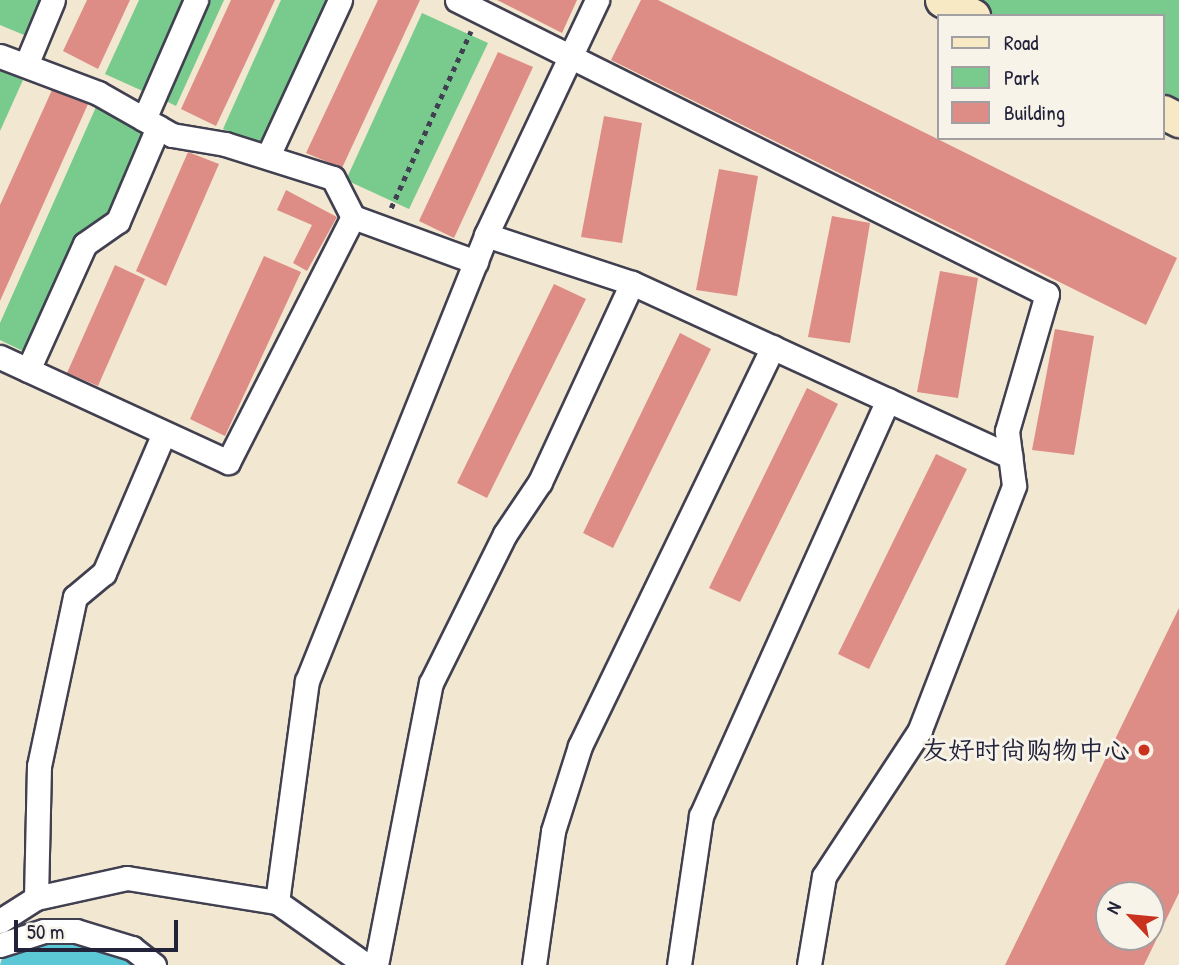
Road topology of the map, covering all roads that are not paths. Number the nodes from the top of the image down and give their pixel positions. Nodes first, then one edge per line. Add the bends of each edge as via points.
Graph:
1 (53, 0) edge
2 (196, 0) edge
3 (340, 0) edge
4 (457, 0) edge
5 (597, 0) edge
6 (942, 0) edge
7 (969, 14) edge
8 (0, 56) edge
9 (570, 57) junction
10 (26, 65) junction
11 (151, 123) junction
12 (268, 156) junction
13 (353, 217) junction
14 (486, 235) junction
15 (476, 262) junction
16 (632, 283) junction
17 (773, 347) junction
18 (0, 357) edge
19 (28, 370) junction
20 (888, 400) junction
21 (164, 433) junction
22 (1010, 456) junction
23 (36, 898) junction
24 (277, 902) junction
25 (0, 922) edge
26 (0, 945) edge
27 (154, 965) edge
28 (366, 965) edge
29 (376, 965) edge
30 (534, 965) edge
31 (679, 965) edge
32 (809, 965) edge

1 - 10 street
2 - 11 street
3 - 12 street
4 - 9 street
5 - 9 street
6 - 7 main road
8 - 10 street
9 - 14 street
9 - 22 street via 1046,295 1007,431
10 - 11 street
11 - 12 street
11 - 19 street via 118,221 85,244
12 - 13 street via 332,177
13 - 15 street
13 - 21 street via 228,462
14 - 15 street
14 - 16 street
15 - 24 street via 307,681
16 - 17 street
16 - 29 street via 540,482 505,534 431,683
17 - 20 street
17 - 30 street via 580,746 553,831
18 - 19 street
19 - 21 street
20 - 22 street
20 - 31 street via 701,816
21 - 23 street via 104,573 75,597 39,766
22 - 32 street via 1014,486 920,730 824,876
23 - 24 street via 127,878
23 - 25 street
24 - 28 street
26 - 27 street via 44,931 76,931 132,948

